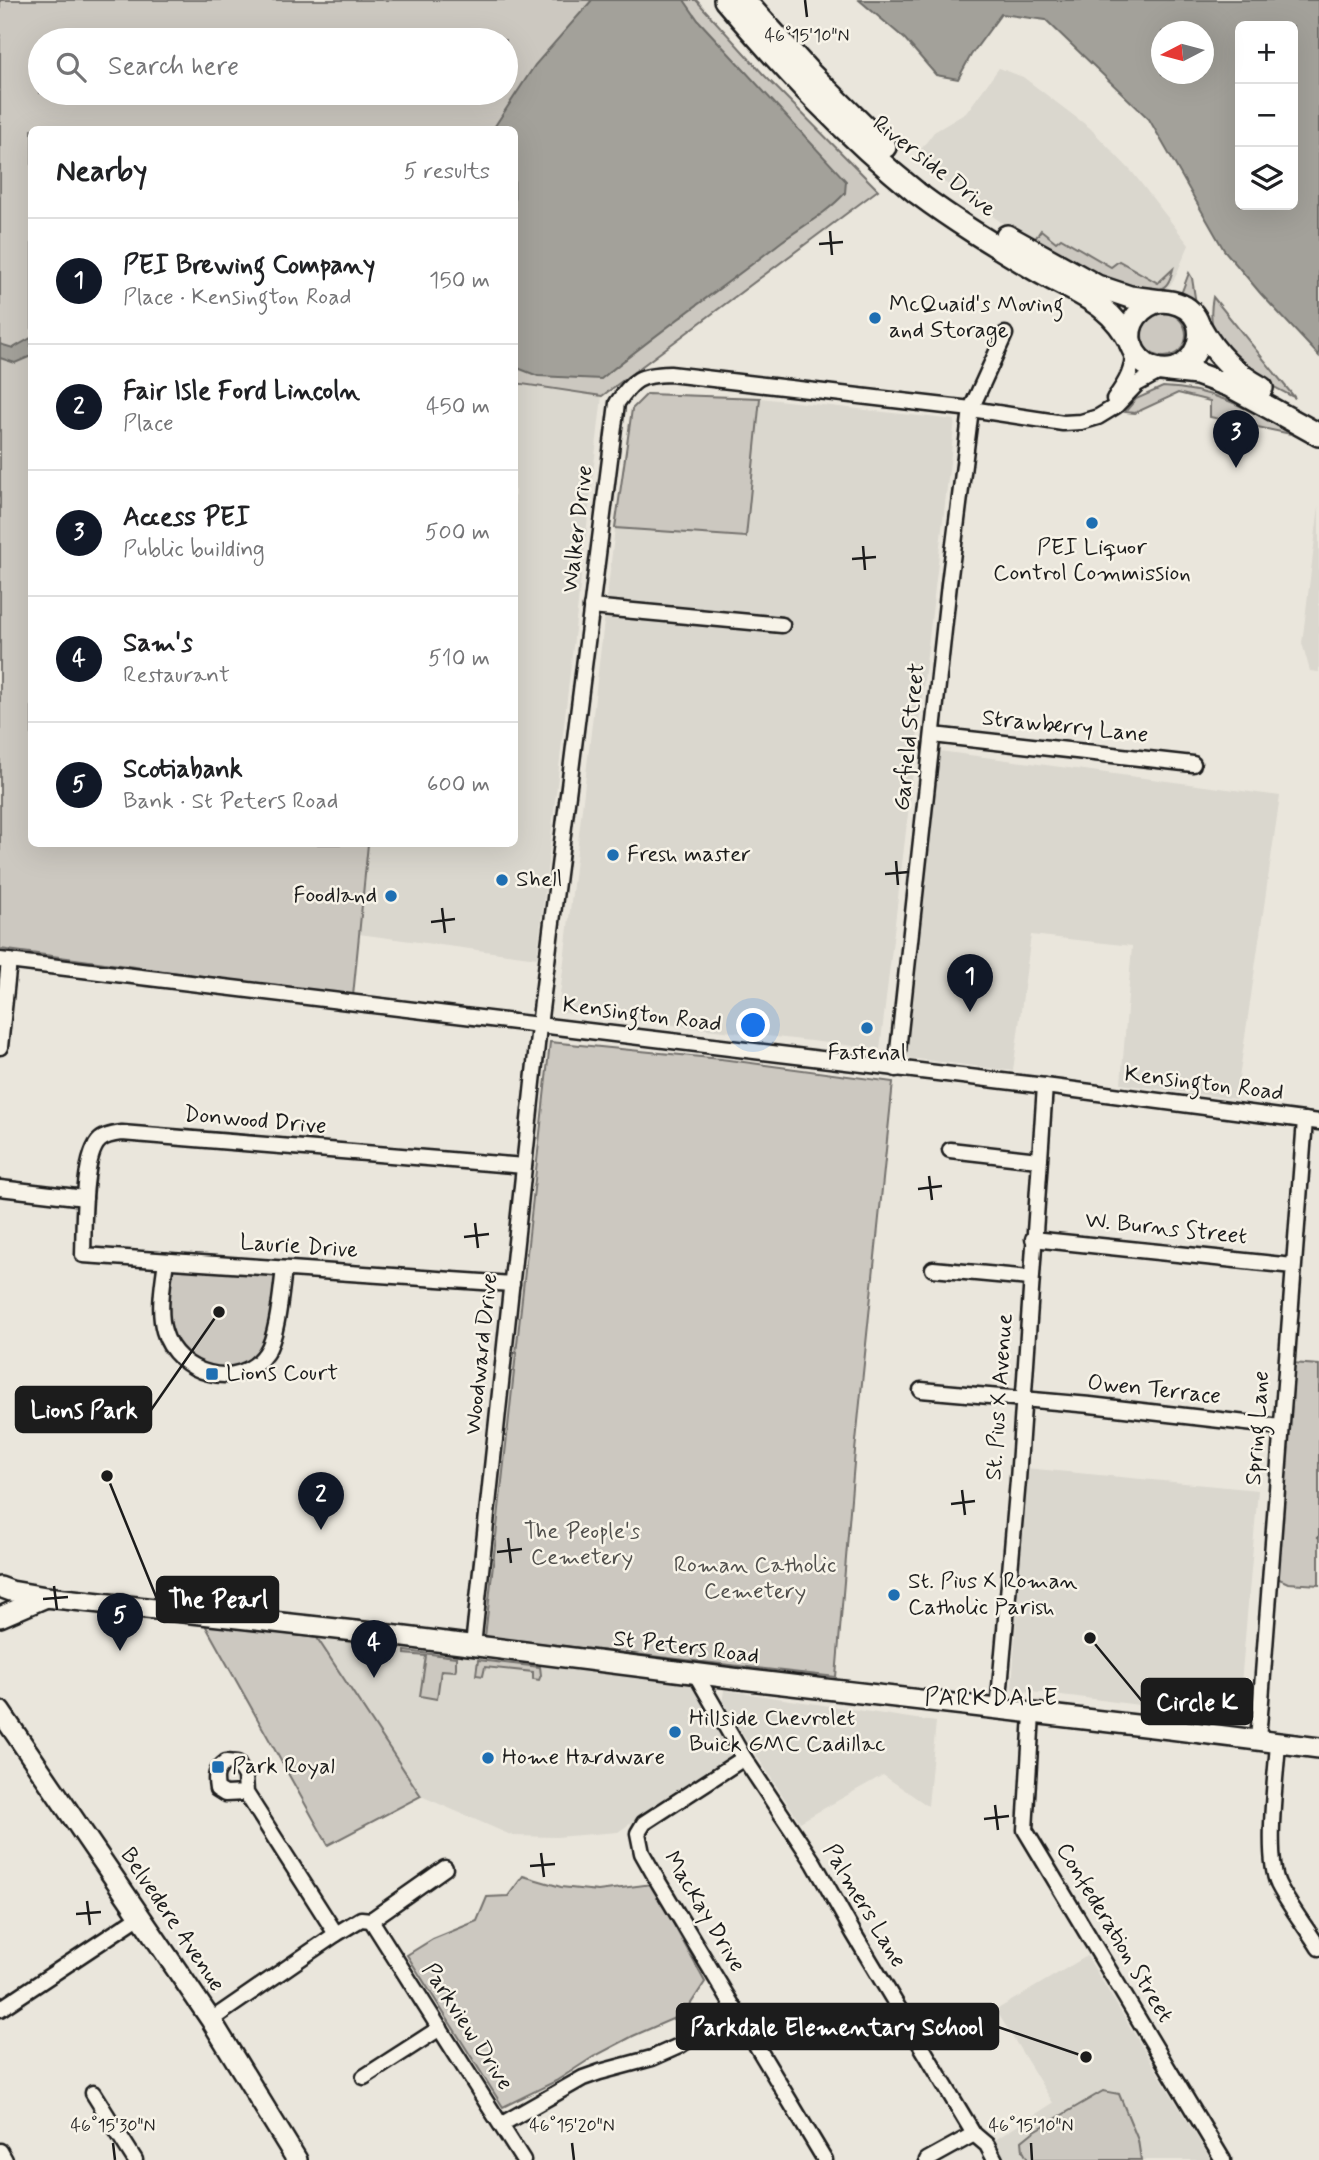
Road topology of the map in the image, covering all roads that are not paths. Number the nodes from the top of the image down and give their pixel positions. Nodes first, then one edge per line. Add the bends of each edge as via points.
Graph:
1 (725, 0) edge
2 (744, 0) edge
3 (1161, 300) junction
4 (1201, 328) junction
5 (1004, 334) dead end
6 (1132, 346) junction
7 (1163, 370) junction
8 (971, 409) junction
9 (1319, 420) edge
10 (1049, 421) junction
11 (1319, 435) edge
12 (591, 607) junction
13 (782, 625) dead end
14 (933, 735) junction
15 (1193, 764) dead end
16 (5, 961) edge
17 (539, 1026) junction
18 (0, 1047) edge
19 (896, 1069) junction
20 (1045, 1086) junction
21 (1312, 1121) edge
22 (950, 1150) dead end
23 (1038, 1160) junction
24 (524, 1166) junction
25 (0, 1188) edge
26 (85, 1198) junction
27 (1033, 1239) junction
28 (83, 1255) joint
29 (166, 1261) junction
30 (1293, 1265) junction
31 (284, 1269) junction
32 (933, 1269) dead end
33 (1030, 1278) junction
34 (512, 1284) junction
35 (921, 1390) dead end
36 (1022, 1398) junction
37 (1281, 1427) junction
38 (0, 1587) edge
39 (46, 1597) junction
40 (0, 1617) edge
41 (473, 1646) junction
42 (695, 1673) junction
43 (998, 1710) junction
44 (0, 1711) edge
45 (1032, 1714) junction
46 (1258, 1740) junction
47 (1278, 1743) junction
48 (1319, 1748) edge
49 (744, 1759) junction
50 (246, 1793) dead end
51 (445, 1868) dead end
52 (139, 1916) junction
53 (371, 1920) junction
54 (335, 1934) junction
55 (1319, 1948) edge
56 (0, 2008) edge
57 (736, 2010) junction
58 (211, 2020) junction
59 (440, 2028) junction
60 (364, 2077) dead end
61 (93, 2093) dead end
62 (502, 2124) junction
63 (974, 2134) junction
64 (0, 2151) edge
65 (5, 2160) edge
66 (135, 2160) edge
67 (297, 2160) edge
68 (523, 2160) edge
69 (825, 2160) edge
70 (927, 2160) edge
71 (995, 2160) edge
72 (1223, 2160) edge

1 - 6 highway, Riverside Drive via 840,126 918,193 1037,271 1101,306 1115,318
2 - 3 highway, Riverside Drive via 853,117 957,204 1097,286 1130,297
3 - 4 highway via 1181,304
3 - 6 highway via 1135,316
4 - 7 highway via 1198,345 1188,360
4 - 9 highway via 1218,355 1244,378
5 - 8 street, Garfield Street
6 - 7 highway via 1144,363
6 - 10 street via 1132,368 1112,402 1080,418
7 - 10 street via 1137,384 1098,417 1081,422
7 - 11 highway via 1197,374 1230,386
8 - 10 street
8 - 12 street, Walker Drive via 647,375 629,385 617,403
8 - 14 street, Garfield Street
12 - 13 street
12 - 17 street, Walker Drive
14 - 15 street, Strawberry Lane
14 - 19 street, Garfield Street
16 - 17 street, Kensington Road
16 - 18 street
17 - 19 street, Kensington Road
17 - 24 street, Woodward Drive
19 - 20 street, Kensington Road
20 - 21 street, Kensington Road
20 - 23 street, St. Pius X Avenue
21 - 30 street, Spring Lane
22 - 23 street
23 - 27 street, St. Pius X Avenue
24 - 26 street, Donwood Drive via 122,1133 100,1140 94,1147
24 - 34 street, Woodward Drive
25 - 26 street
26 - 28 street, Donwood Drive
27 - 30 street, W. Burns Street
27 - 33 street, St. Pius X Avenue
28 - 29 street, Laurie Drive
29 - 31 street, Laurie Drive
29 - 31 street via 163,1330 184,1361 212,1374 245,1371 267,1352
30 - 37 street, Spring Lane
31 - 34 street, Laurie Drive
32 - 33 street
33 - 36 street, St. Pius X Avenue
34 - 41 street, Woodward Drive
35 - 36 street, Owen Terrace
36 - 37 street, Owen Terrace
36 - 43 street, St. Pius X Avenue
37 - 46 street, Spring Lane
38 - 39 main road, St Peters Road
39 - 40 main road
39 - 41 main road, St Peters Road
41 - 42 main road, St Peters Road
42 - 43 main road, St Peters Road
42 - 49 street, Palmers Lane
43 - 45 main road, St Peters Road
44 - 52 main road, Belvedere Avenue
45 - 46 main road, St Peters Road
45 - 72 street, Confederation Street via 1025,1830
46 - 47 main road, St Peters Road
47 - 48 main road, St Peters Road
47 - 55 street via 1274,1866 1278,1882
49 - 57 street, MacKay Drive via 644,1823 638,1833 648,1863
49 - 63 street, Palmers Lane via 814,1863
50 - 54 street
51 - 53 street
52 - 56 street
52 - 58 main road, Belvedere Avenue
53 - 54 street via 361,1919
53 - 59 street, Parkview Drive
54 - 58 street
57 - 62 street via 679,2046 583,2078
57 - 69 street, MacKay Drive
58 - 67 main road, Belvedere Avenue
59 - 60 street
59 - 62 street, Parkview Drive
61 - 66 street
62 - 68 street, Parkview Drive
63 - 70 street
63 - 71 street, Palmers Lane
64 - 65 street

